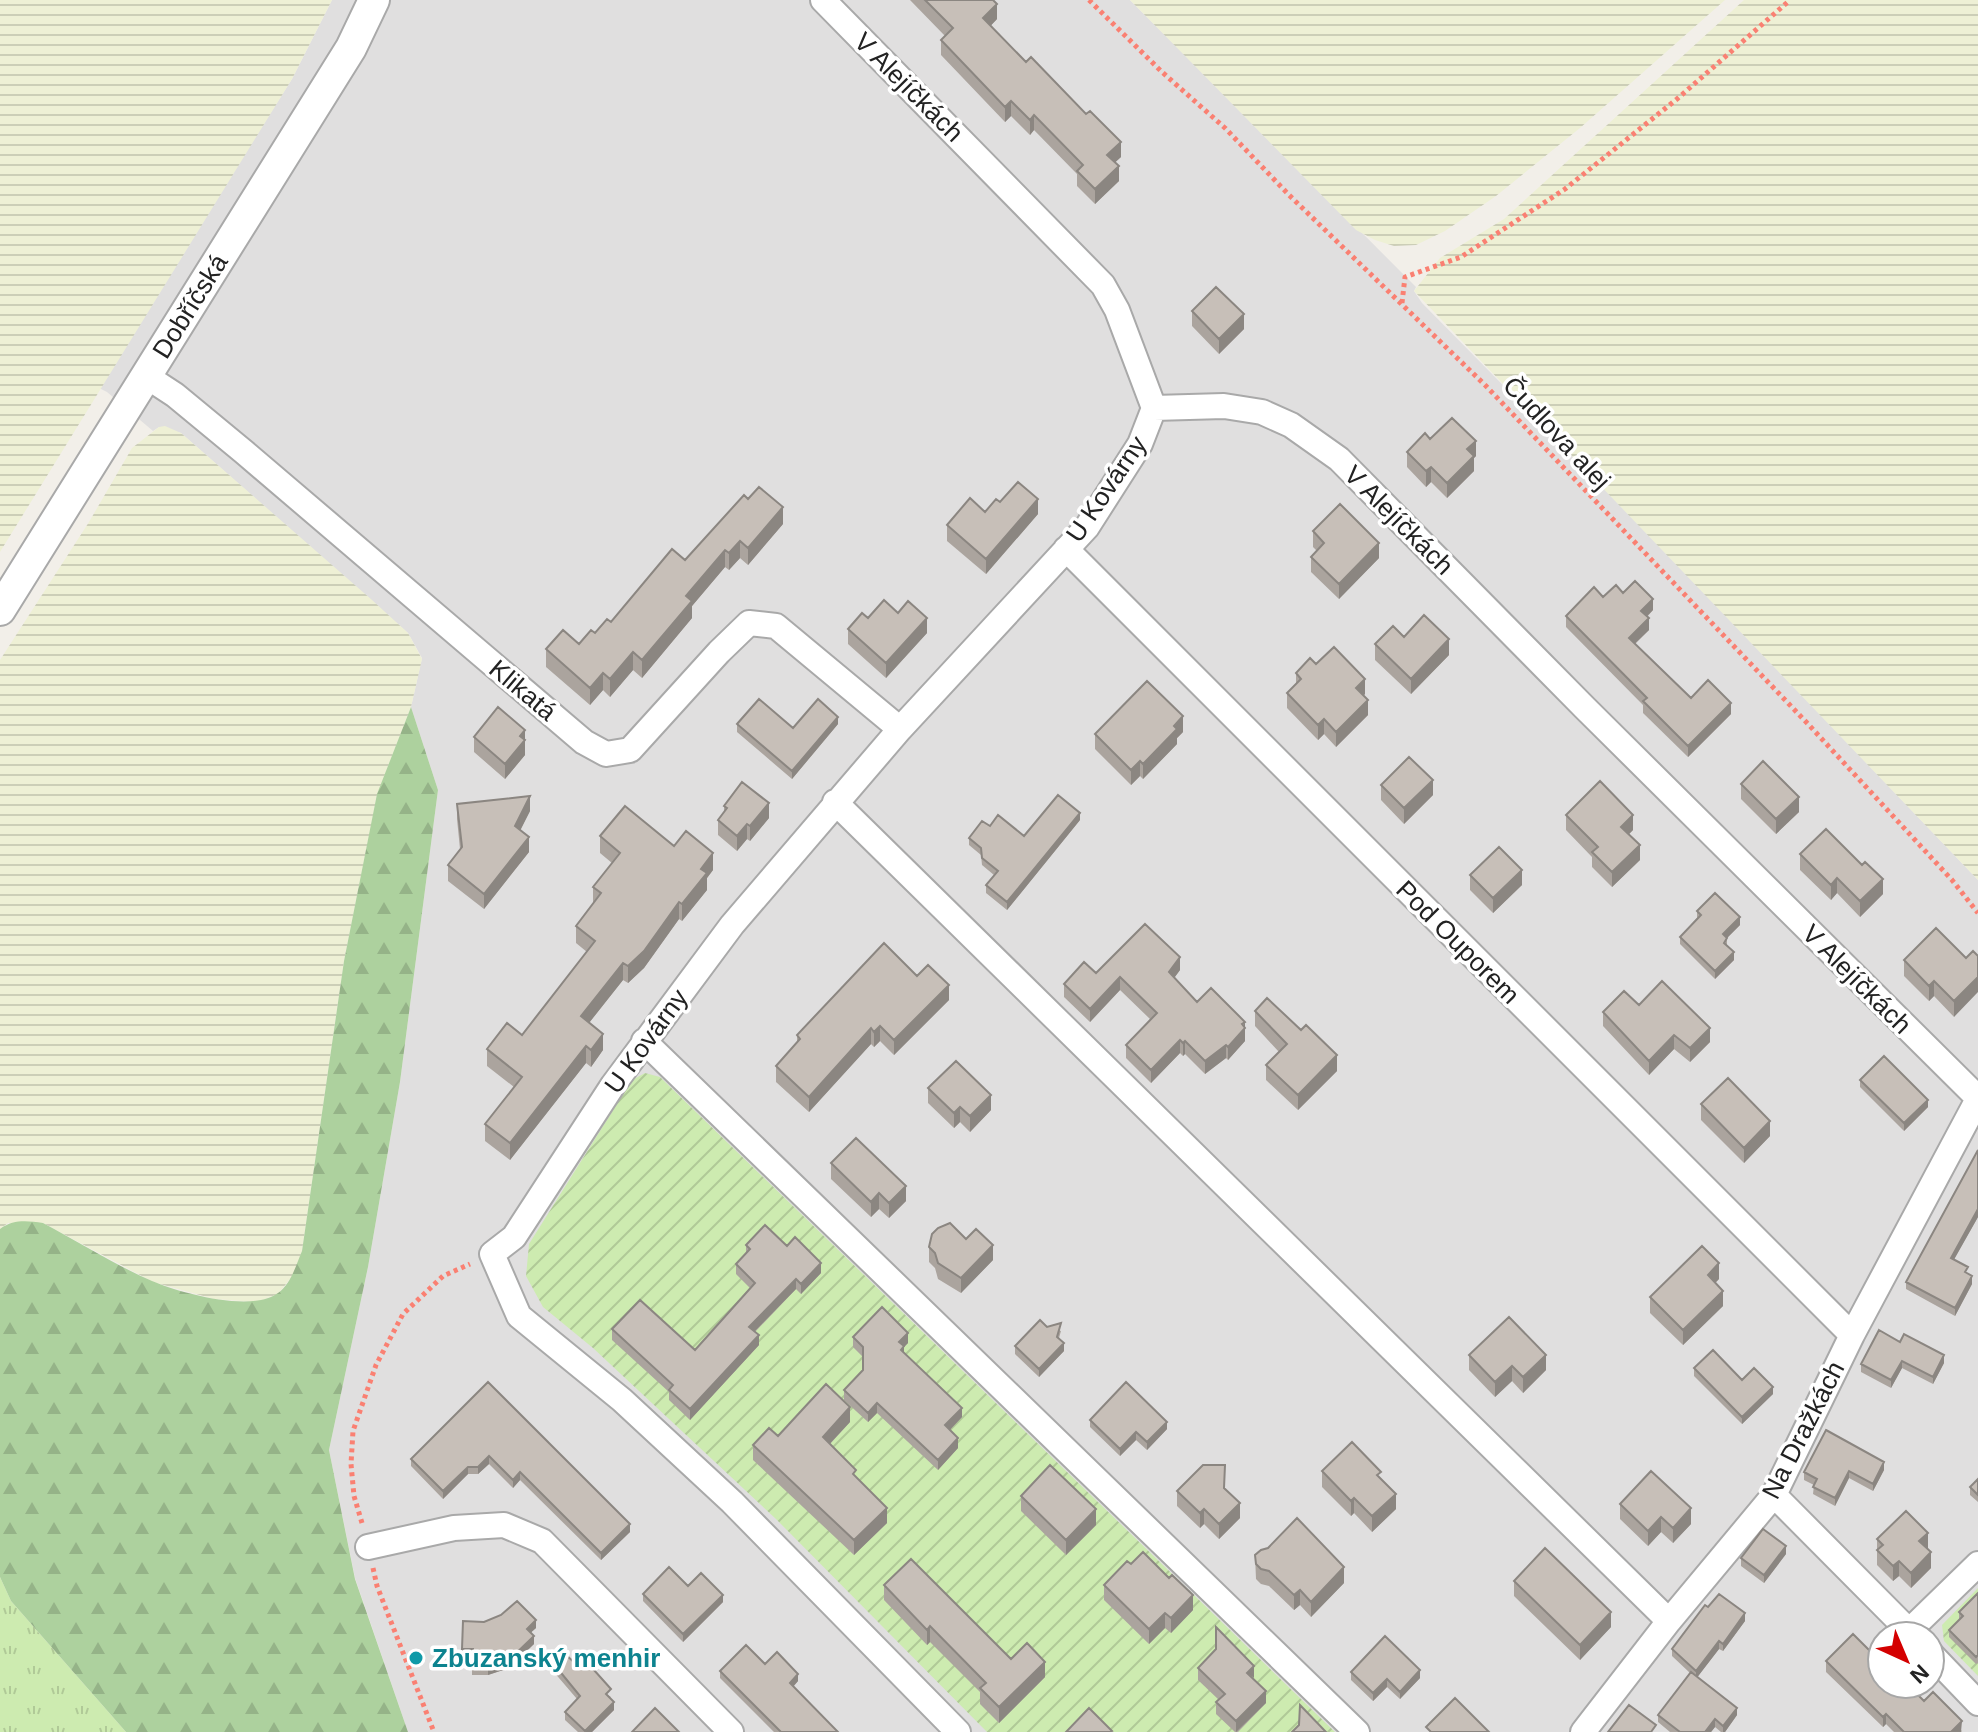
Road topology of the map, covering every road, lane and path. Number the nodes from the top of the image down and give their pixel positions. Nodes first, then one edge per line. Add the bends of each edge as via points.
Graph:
1 (374, 0) edge
2 (823, 0) edge
3 (1089, 0) edge
4 (1790, 0) edge
5 (1402, 304) junction
6 (146, 376) junction
7 (1154, 408) junction
8 (1066, 549) junction
9 (0, 610) edge
10 (900, 729) junction
11 (835, 802) junction
12 (1978, 913) edge
13 (644, 1041) junction
14 (1978, 1098) edge
15 (492, 1254) junction
16 (1852, 1335) junction
17 (1774, 1495) junction
18 (368, 1547) junction
19 (1978, 1564) edge
20 (1898, 1620) edge
21 (1925, 1620) edge
22 (1669, 1621) junction
23 (1946, 1670) edge
24 (1978, 1703) edge
25 (434, 1732) edge
26 (731, 1732) edge
27 (958, 1732) edge
28 (1357, 1732) edge
29 (1583, 1732) edge

1 - 6 street, Dobříčská via 351,48
2 - 7 street, V Alejíčkách via 1103,285
3 - 5 path, Čudlova alej
4 - 5 path via 1565,189 1461,257 1405,277
5 - 12 path, Čudlova alej via 1808,724
6 - 9 street, Dobříčská
6 - 10 street, Klikatá via 244,452 584,742 606,754 630,750 749,623 776,626
7 - 8 street, U Kovárny via 1140,444 1087,527
7 - 14 street, V Alejíčkách via 1224,406 1262,412 1291,425 1339,459
8 - 10 street, U Kovárny
8 - 16 street, Pod Ouporem
10 - 11 street, U Kovárny
11 - 13 street, U Kovárny
11 - 22 street
13 - 15 street, U Kovárny via 514,1237
13 - 28 street
14 - 16 street, Na Dražkách
15 - 18 path via 443,1276 403,1314 376,1365 353,1431 351,1464
15 - 27 street via 519,1316 622,1400 732,1502
16 - 17 street, Na Dražkách
17 - 20 street
17 - 22 street, Na Dražkách
18 - 25 path via 377,1586
18 - 26 street via 454,1528 504,1525 542,1541
19 - 21 street
22 - 29 street, Na Dražkách
23 - 24 street

